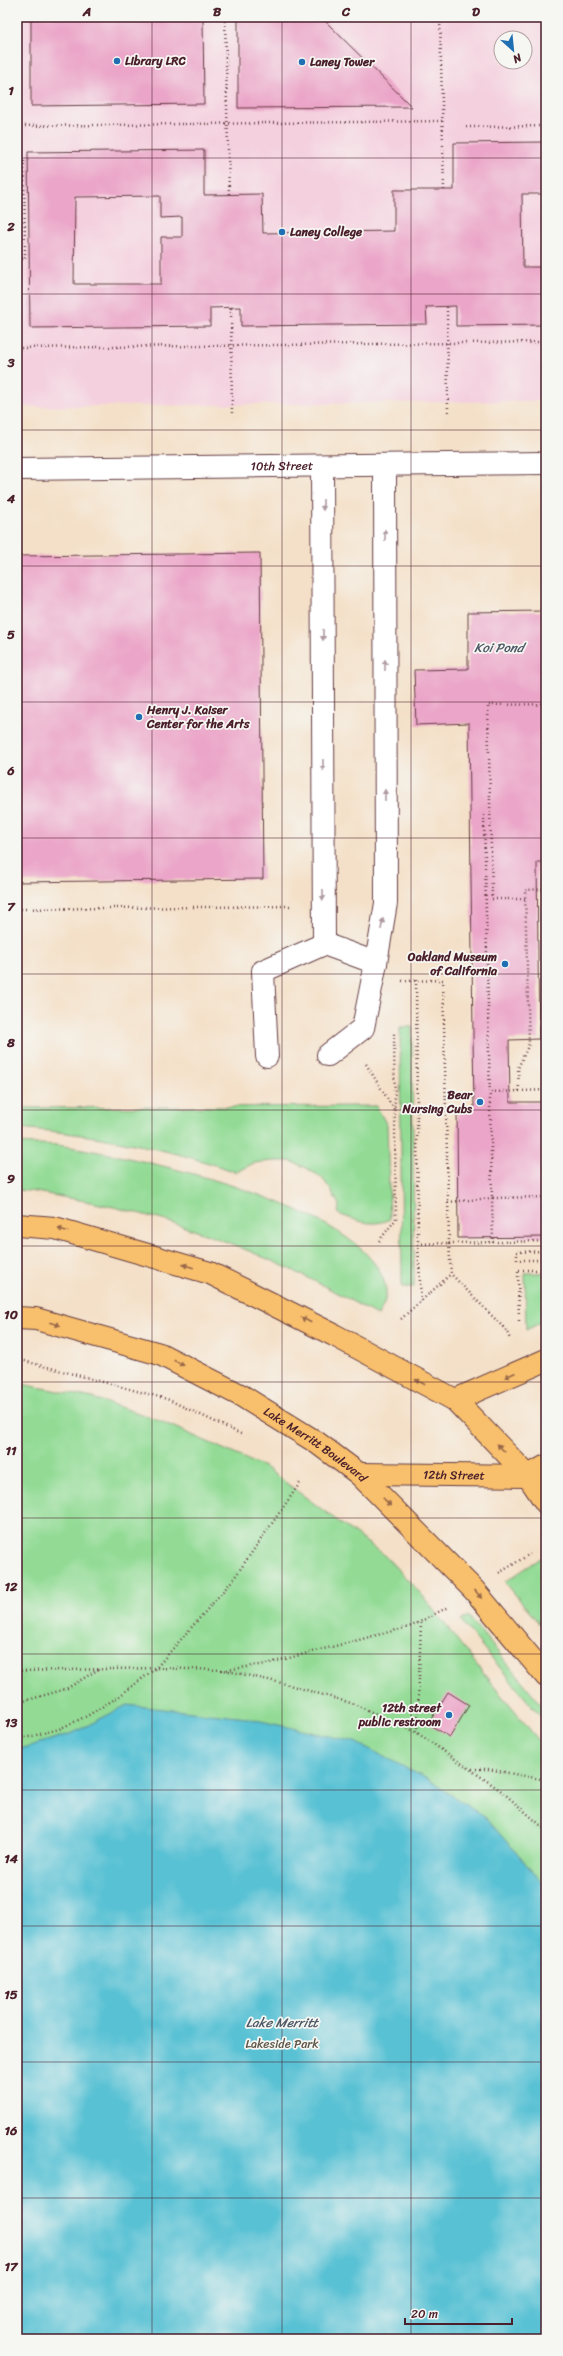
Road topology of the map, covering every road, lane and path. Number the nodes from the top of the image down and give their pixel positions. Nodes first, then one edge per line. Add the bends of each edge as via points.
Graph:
1 (225, 17) edge
2 (440, 17) edge
3 (442, 121) junction
4 (227, 124) junction
5 (17, 126) edge
6 (546, 126) edge
7 (466, 127) dead end
8 (17, 161) edge
9 (444, 190) dead end
10 (228, 195) dead end
11 (17, 259) edge
12 (447, 307) dead end
13 (231, 308) dead end
14 (448, 342) junction
15 (546, 342) edge
16 (232, 346) junction
17 (17, 348) edge
18 (448, 412) dead end
19 (232, 414) dead end
20 (546, 463) edge
21 (385, 465) junction
22 (322, 466) junction
23 (17, 469) edge
24 (546, 704) edge
25 (484, 814) dead end
26 (546, 890) edge
27 (525, 899) junction
28 (294, 906) dead end
29 (17, 909) edge
30 (324, 944) junction
31 (376, 963) junction
32 (416, 980) junction
33 (400, 981) dead end
34 (390, 1035) dead end
35 (328, 1055) dead end
36 (267, 1056) dead end
37 (365, 1061) dead end
38 (546, 1090) edge
39 (519, 1091) junction
40 (490, 1092) junction
41 (396, 1112) junction
42 (546, 1197) edge
43 (492, 1198) junction
44 (448, 1202) junction
45 (17, 1225) edge
46 (380, 1241) dead end
47 (546, 1241) edge
48 (449, 1243) junction
49 (493, 1243) junction
50 (418, 1244) junction
51 (546, 1251) edge
52 (546, 1260) edge
53 (546, 1270) edge
54 (451, 1274) junction
55 (421, 1301) junction
56 (17, 1318) edge
57 (401, 1319) dead end
58 (519, 1321) dead end
59 (510, 1339) dead end
60 (17, 1359) edge
61 (546, 1360) edge
62 (455, 1400) junction
63 (249, 1438) dead end
64 (537, 1471) edge
65 (359, 1474) junction
66 (300, 1483) dead end
67 (546, 1503) edge
68 (530, 1554) dead end
69 (499, 1573) dead end
70 (452, 1605) dead end
71 (421, 1623) junction
72 (156, 1668) junction
73 (99, 1669) junction
74 (224, 1670) junction
75 (17, 1672) edge
76 (546, 1676) edge
77 (17, 1703) edge
78 (17, 1718) edge
79 (417, 1733) junction
80 (22, 1739) junction
81 (17, 1740) edge
82 (472, 1769) junction
83 (546, 1780) edge
84 (546, 1830) edge

1 - 4 path
2 - 3 path
3 - 4 path
3 - 9 path
4 - 5 path
4 - 10 path
6 - 7 path
8 - 11 path via 24,160 25,259
12 - 14 path
13 - 16 path
14 - 15 path
14 - 16 path
14 - 18 path
16 - 17 path
16 - 19 path
20 - 21 street, 10th Street
21 - 22 street, 10th Street
31 -> 21 street via 386,903
22 - 23 street, 10th Street
22 -> 30 street
24 - 27 path via 488,705 492,899
25 - 40 path
26 - 27 path via 525,890
27 - 39 path via 528,1044 518,1068
28 - 29 path
30 - 31 street
30 - 36 street via 263,971
31 - 35 street via 364,1028
32 - 33 path
32 - 44 path via 443,980
32 - 50 path
34 - 41 path via 394,1030
37 - 41 path
38 - 39 path
39 - 40 path
40 - 43 path
41 - 46 path via 396,1219
42 - 43 path
43 - 44 path
43 - 49 path
44 - 48 path
62 -> 45 main road via 334,1334 210,1272 55,1228
47 - 49 path
48 - 49 path
48 - 50 path
48 - 54 path
50 - 55 path
51 - 52 path via 517,1252 517,1260
53 - 58 path via 518,1270
54 - 55 path
54 - 59 path via 506,1330
55 - 57 path
56 -> 65 main road, Lake Merritt Boulevard via 36,1319 160,1354 242,1396 316,1442
60 - 63 path via 167,1399
61 -> 62 main road
64 -> 62 main road
64 - 65 main road, 12th Street
64 - 67 main road
65 -> 76 main road, Lake Merritt Boulevard via 474,1590
66 - 72 path via 232,1581
68 - 69 path
70 - 71 path
71 - 74 path via 266,1664
71 - 79 path
72 - 73 path
72 - 74 path
72 - 80 path via 118,1697 87,1716 59,1729
73 - 75 path
73 - 77 path via 66,1689
74 - 79 path via 286,1684 354,1704
78 - 80 path
79 - 82 path
80 - 81 path
82 - 83 path via 488,1769
82 - 84 path

